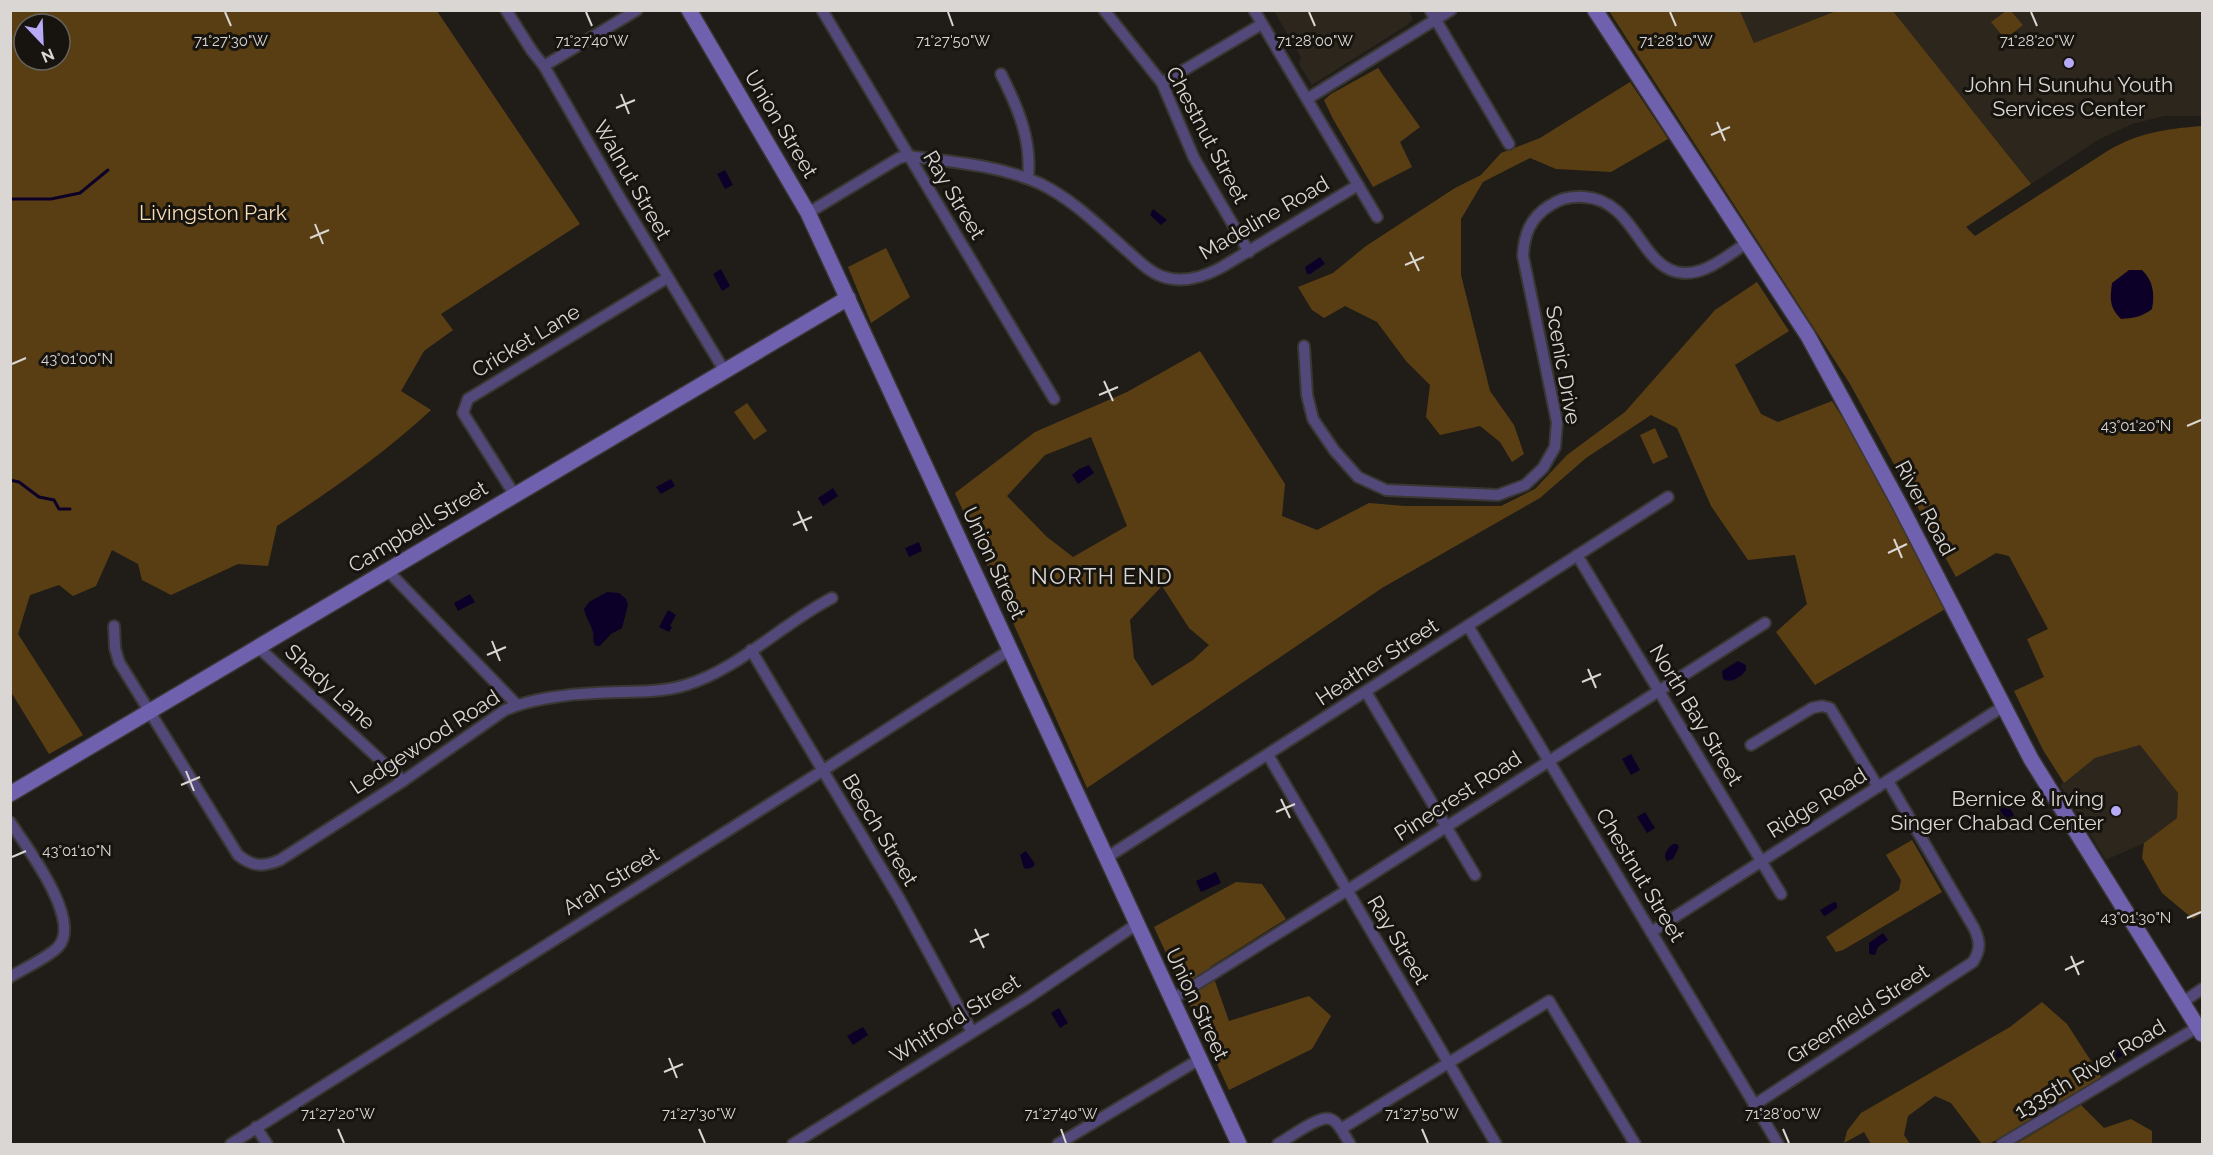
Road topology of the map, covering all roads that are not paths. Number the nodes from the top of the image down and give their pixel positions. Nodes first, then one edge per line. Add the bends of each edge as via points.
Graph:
1 (506, 10) edge
2 (637, 10) edge
3 (689, 10) edge
4 (822, 10) edge
5 (1104, 10) edge
6 (1254, 10) edge
7 (1451, 10) edge
8 (1595, 10) edge
9 (1433, 15) edge
10 (1262, 24) junction
11 (544, 66) junction
12 (1001, 74) dead end
13 (1162, 83) junction
14 (1307, 99) junction
15 (1509, 144) dead end
16 (908, 156) junction
17 (1028, 178) junction
18 (1358, 185) junction
19 (808, 213) junction
20 (1377, 217) dead end
21 (1747, 243) junction
22 (1249, 252) junction
23 (667, 278) junction
24 (848, 298) junction
25 (1304, 346) dead end
26 (724, 370) junction
27 (1054, 399) dead end
28 (514, 494) junction
29 (1668, 497) dead end
30 (1577, 555) junction
31 (387, 570) junction
32 (832, 598) dead end
33 (1765, 623) dead end
34 (114, 626) dead end
35 (1468, 626) junction
36 (258, 647) junction
37 (751, 650) junction
38 (1010, 650) junction
39 (1366, 692) junction
40 (1659, 692) junction
41 (517, 705) junction
42 (2004, 706) junction
43 (149, 711) junction
44 (1751, 745) dead end
45 (1268, 755) junction
46 (1550, 760) junction
47 (822, 771) junction
48 (403, 781) junction
49 (1888, 781) junction
50 (1878, 787) junction
51 (10, 794) edge
52 (10, 822) edge
53 (1446, 826) junction
54 (1106, 858) junction
55 (1762, 861) junction
56 (1475, 875) dead end
57 (1346, 891) junction
58 (1781, 894) dead end
59 (1137, 924) junction
60 (1651, 932) junction
61 (10, 977) edge
62 (2202, 989) edge
63 (1172, 1000) junction
64 (2182, 1002) junction
65 (2200, 1030) edge
66 (972, 1032) junction
67 (1200, 1059) junction
68 (1448, 1063) junction
69 (1754, 1105) junction
70 (256, 1127) junction
71 (1341, 1129) junction
72 (231, 1144) edge
73 (267, 1144) edge
74 (792, 1144) edge
75 (1058, 1144) edge
76 (1239, 1144) edge
77 (1278, 1144) edge
78 (1350, 1144) edge
79 (1496, 1144) edge
80 (1635, 1144) edge
81 (1778, 1144) edge
82 (2002, 1144) edge

1 - 11 street, Walnut Street
2 - 11 street
3 - 19 street, Union Street
4 - 16 street, Ray Street
5 - 13 street, Chestnut Street
6 - 10 street
7 - 9 street
8 - 21 street, River Road
9 - 14 street
9 - 15 street
10 - 13 street
10 - 14 street
11 - 23 street, Walnut Street
12 - 17 street via 1022,121 1029,154
13 - 22 street, Chestnut Street via 1194,158
14 - 18 street
16 - 17 street, Madeline Road via 973,164
16 - 19 street via 892,161
16 - 27 street, Ray Street
17 - 22 street, Madeline Road via 1062,195 1161,277 1196,279
18 - 20 street
18 - 22 street, Madeline Road
19 - 24 street, Union Street
21 - 25 street, Scenic Drive via 1708,268 1676,272 1664,267 1620,213 1600,200 1563,199 1535,217 1526,234 1523,256 1557,422 1555,447 1544,468 1525,485 1498,495 1386,490 1358,477 1313,419 1306,395
21 - 42 street, River Road via 1839,391
23 - 26 street, Walnut Street
23 - 28 street, Cricket Lane via 468,399 464,413
24 - 26 street, Campbell Street
24 - 38 street, Union Street
26 - 28 street, Campbell Street
28 - 31 street, Campbell Street
29 - 30 street, Heather Street
30 - 35 street, Heather Street
30 - 40 street, North Bay Street
31 - 36 street, Campbell Street
31 - 41 street
32 - 37 street, Ledgewood Road
33 - 40 street, Pinecrest Road
34 - 43 street, Ledgewood Road via 119,662
35 - 39 street, Heather Street
35 - 46 street, Chestnut Street
36 - 43 street, Campbell Street
36 - 48 street, Shady Lane
37 - 41 street, Ledgewood Road via 684,686
37 - 47 street, Beech Street
38 - 47 street, Arah Street
38 - 54 street, Union Street
39 - 45 street, Heather Street
39 - 53 street
40 - 46 street, Pinecrest Road
40 - 55 street, North Bay Street
41 - 48 street, Ledgewood Road via 494,716
42 - 49 street, Ridge Road
42 - 64 street, River Road via 2040,774
43 - 48 street, Ledgewood Road via 238,855 258,866 280,860
43 - 51 street, Campbell Street
44 - 50 street via 1812,708 1830,708
45 - 54 street, Heather Street
45 - 57 street, Ray Street
46 - 53 street, Pinecrest Road
46 - 60 street, Chestnut Street
47 - 66 street, Beech Street via 899,898
47 - 70 street, Arah Street
49 - 50 street, Ridge Road
49 - 69 street, Greenfield Street via 1974,928 1979,951 1973,962
50 - 55 street, Ridge Road
52 - 61 street via 60,905 65,927 58,947
53 - 56 street
53 - 57 street, Pinecrest Road
54 - 59 street, Union Street
55 - 58 street, North Bay Street
55 - 60 street, Ridge Road
57 - 63 street, Pinecrest Road
57 - 68 street, Ray Street
59 - 63 street, Union Street
59 - 66 street, Whitford Street
60 - 69 street, Chestnut Street
62 - 64 street
63 - 67 street, Union Street
64 - 65 street, River Road
65 - 82 street, 1335th River Road
66 - 74 street, Whitford Street
67 - 75 street
67 - 76 street, Union Street
68 - 71 street
68 - 79 street, Ray Street
68 - 80 street via 1549,1001
69 - 81 street, Chestnut Street
70 - 72 street, Arah Street
70 - 73 street
71 - 77 street via 1327,1118
71 - 78 street

